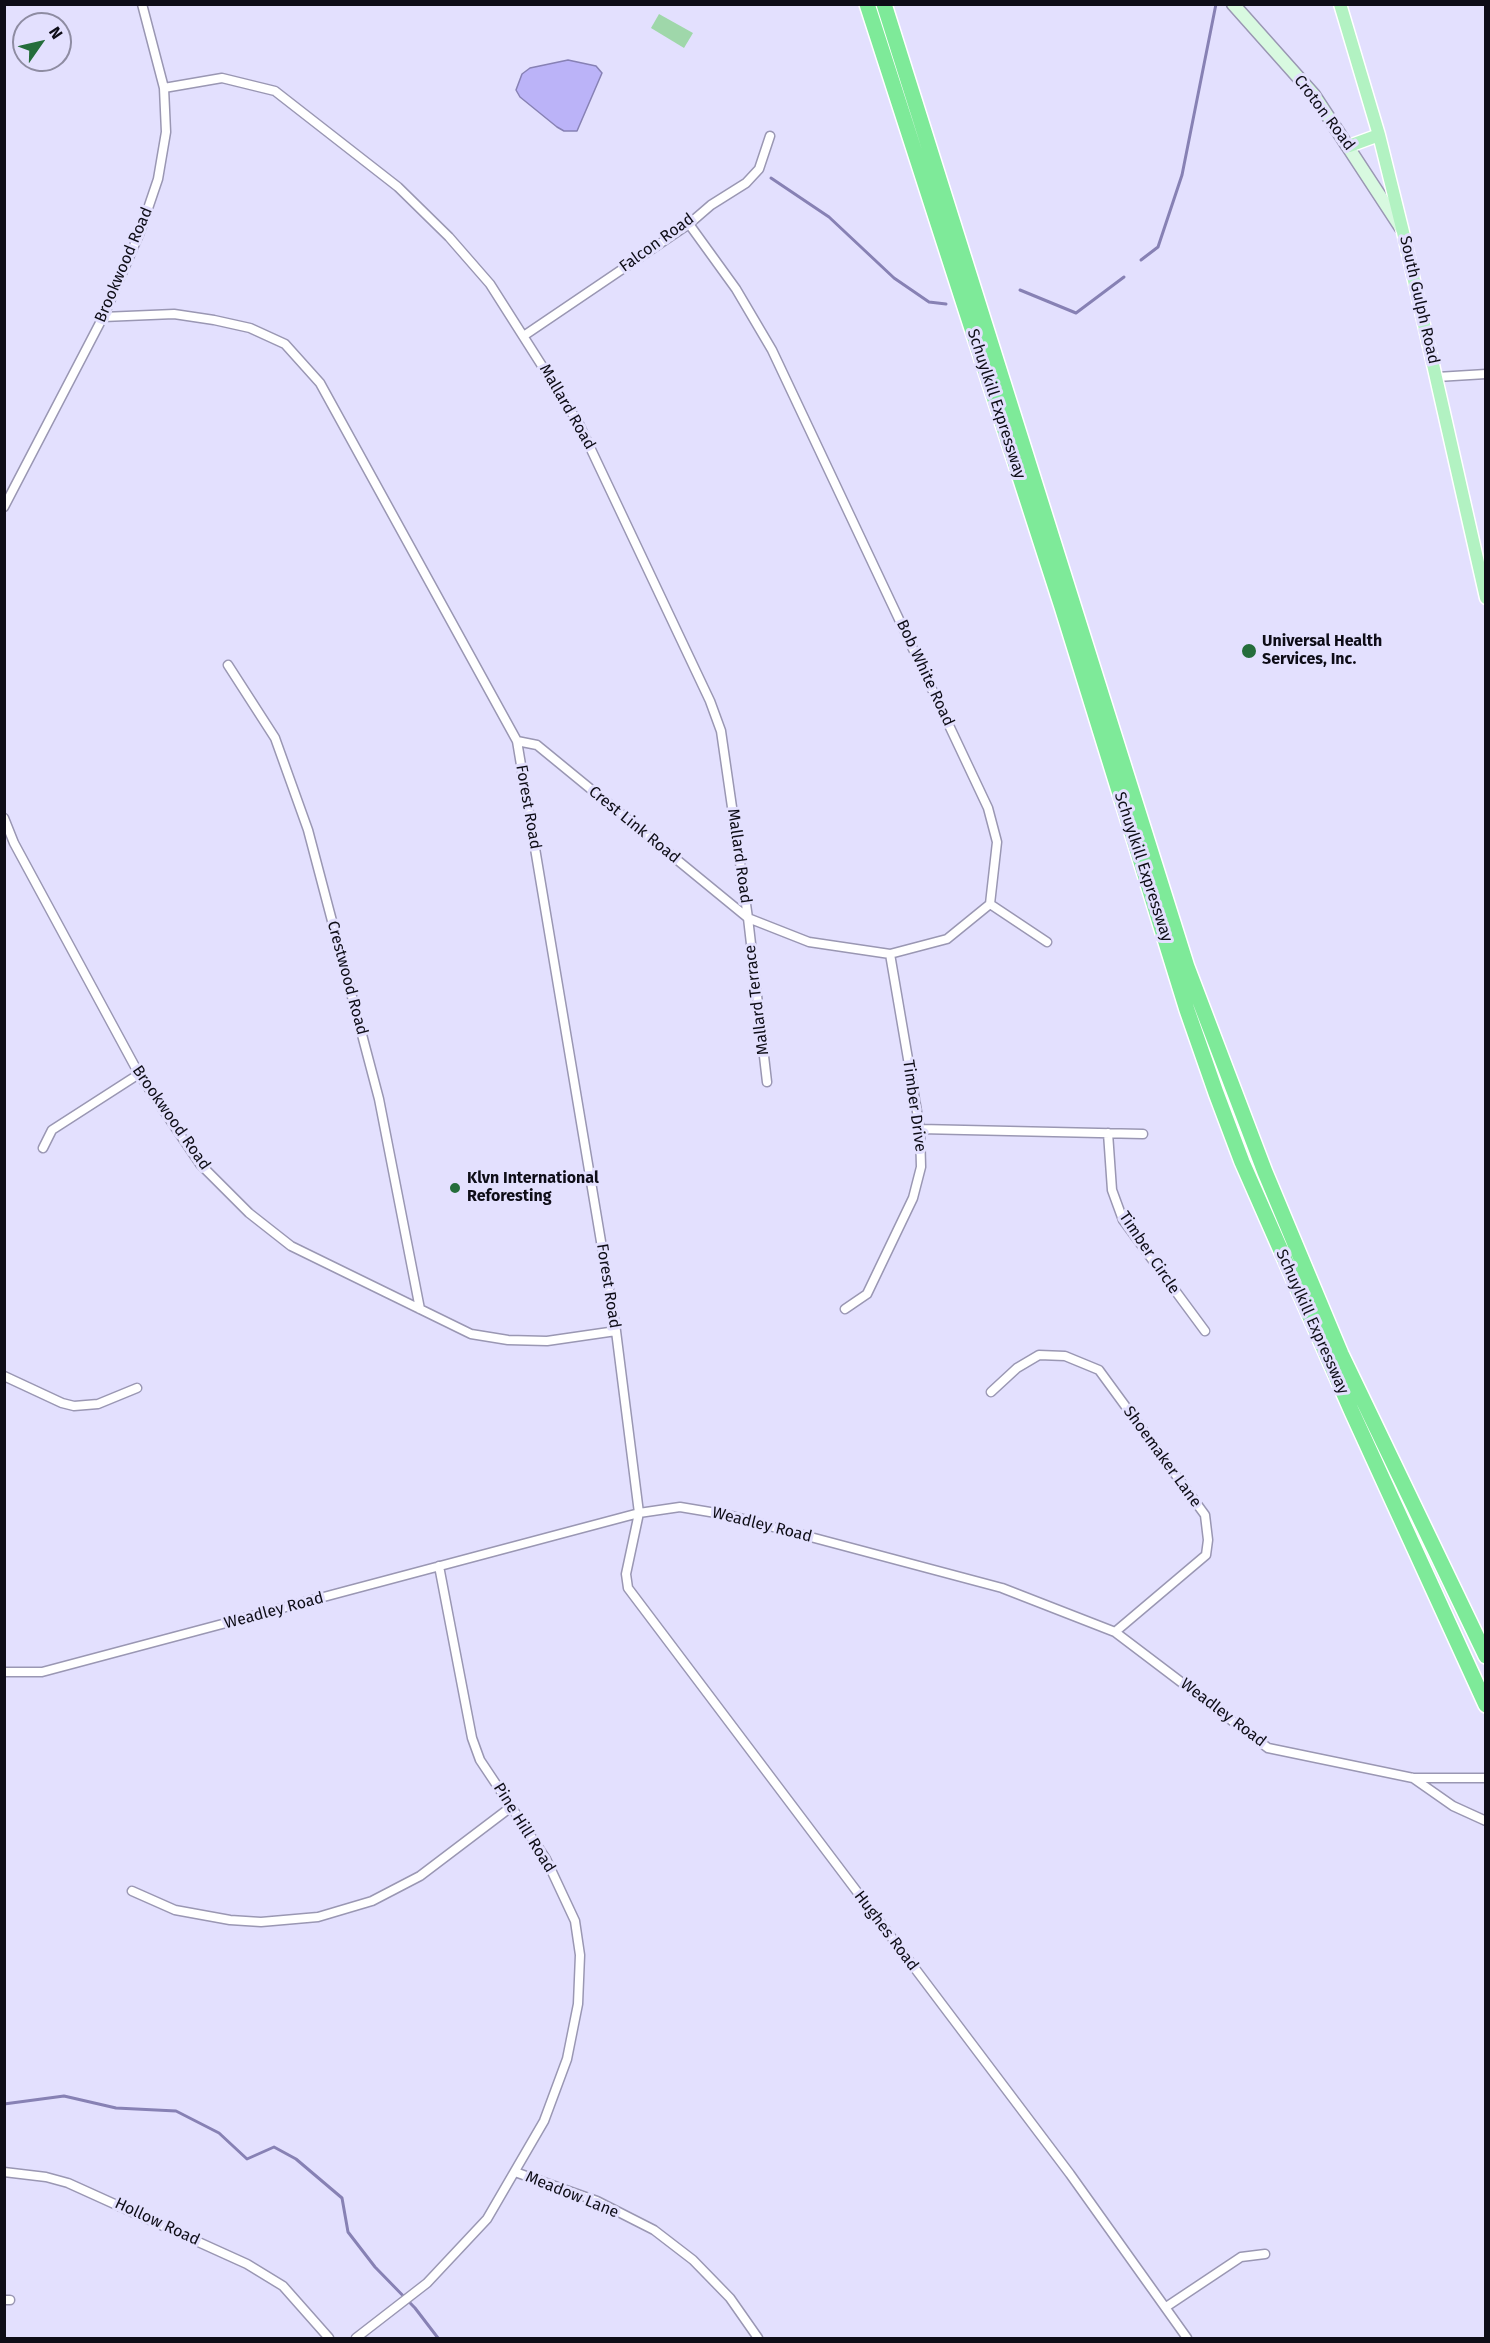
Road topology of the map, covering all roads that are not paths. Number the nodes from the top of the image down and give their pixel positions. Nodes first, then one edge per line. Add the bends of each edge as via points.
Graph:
1 (142, 4) edge
2 (867, 4) edge
3 (884, 4) edge
4 (1233, 4) edge
5 (1340, 4) edge
6 (164, 88) junction
7 (1379, 135) junction
8 (770, 136) dead end
9 (1349, 146) junction
10 (689, 224) junction
11 (1403, 232) junction
12 (103, 316) junction
13 (525, 335) junction
14 (1485, 374) edge
15 (1437, 377) junction
16 (4, 507) edge
17 (1485, 598) edge
18 (228, 665) dead end
19 (517, 741) junction
20 (4, 819) edge
21 (990, 904) junction
22 (748, 918) junction
23 (1047, 942) dead end
24 (890, 954) junction
25 (139, 1074) junction
26 (767, 1082) dead end
27 (920, 1129) junction
28 (1108, 1133) junction
29 (1143, 1134) dead end
30 (43, 1148) dead end
31 (420, 1309) junction
32 (845, 1309) dead end
33 (616, 1331) junction
34 (1205, 1331) dead end
35 (4, 1376) edge
36 (136, 1388) dead end
37 (991, 1392) dead end
38 (639, 1513) junction
39 (439, 1566) junction
40 (1115, 1632) junction
41 (1485, 1656) edge
42 (4, 1672) edge
43 (1485, 1705) edge
44 (1413, 1778) junction
45 (1485, 1778) edge
46 (511, 1807) junction
47 (1485, 1821) edge
48 (132, 1891) dead end
49 (4, 2172) edge
50 (515, 2172) junction
51 (1265, 2254) dead end
52 (1166, 2307) junction
53 (329, 2338) edge
54 (356, 2338) edge
55 (758, 2338) edge
56 (1187, 2338) edge

1 - 6 street, Brookwood Road
2 - 43 highway, Schuylkill Expressway via 1216,1093 1242,1162
3 - 41 highway, Schuylkill Expressway via 1187,967 1265,1172 1341,1354
4 - 9 street, Croton Road via 1314,95
5 - 7 main road, South Gulph Road
6 - 12 street, Brookwood Road via 166,132 158,179 140,232
6 - 13 street, Mallard Road via 222,78 275,91 398,187 435,223 490,284
7 - 9 main road
7 - 11 main road, South Gulph Road
8 - 10 street, Falcon Road via 753,176
9 - 11 street, Croton Road
10 - 13 street, Falcon Road
10 - 21 street, Bob White Road via 772,350 988,808 998,842
11 - 15 main road, South Gulph Road
12 - 16 street, Brookwood Road
12 - 19 street, Forest Road via 174,314 214,320 250,328 285,344 320,383
13 - 22 street, Mallard Road via 579,424 710,701 721,731
14 - 15 street
15 - 17 main road, South Gulph Road
18 - 31 street, Crestwood Road via 275,738 308,830 379,1099
19 - 22 street, Crest Link Road via 537,745
19 - 33 street, Forest Road
20 - 25 street, Brookwood Road
21 - 23 street
21 - 24 street via 947,939
22 - 24 street via 809,942
22 - 26 street, Mallard Terrace
24 - 27 street, Timber Drive
25 - 30 street via 52,1130
25 - 31 street, Brookwood Road via 200,1164 249,1213 291,1245
27 - 28 street
27 - 32 street, Timber Drive via 921,1167 913,1198 867,1294
28 - 29 street
28 - 34 street, Timber Circle via 1112,1190 1123,1220
31 - 33 street, Brookwood Road via 471,1334 508,1340 547,1341
33 - 38 street, Forest Road
35 - 36 street via 74,1406 98,1404
37 - 40 street, Shoemaker Lane via 1017,1368 1040,1355 1065,1356 1099,1370 1205,1515 1206,1555
38 - 39 street, Weadley Road
38 - 40 street, Weadley Road via 680,1507 728,1515 1002,1588
38 - 52 street, Hughes Road via 626,1574 636,1603 1010,2094
39 - 42 street, Weadley Road via 42,1672
39 - 46 street, Pine Hill Road via 472,1738 480,1760
40 - 44 street, Weadley Road via 1268,1749
44 - 45 street, Weadley Road
44 - 47 street via 1453,1806
46 - 48 street via 411,1881 372,1901 318,1917 230,1920 175,1910
46 - 50 street, Pine Hill Road via 546,1859 566,1900 575,1921 580,1955 578,2004 567,2059 544,2121
49 - 53 street, Hollow Road via 46,2177 122,2205 247,2264 283,2286
50 - 54 street, Pine Hill Road via 487,2219 427,2283
50 - 55 street, Meadow Lane via 597,2201 654,2230 693,2260 730,2298
51 - 52 street via 1241,2257
52 - 56 street, Hughes Road

